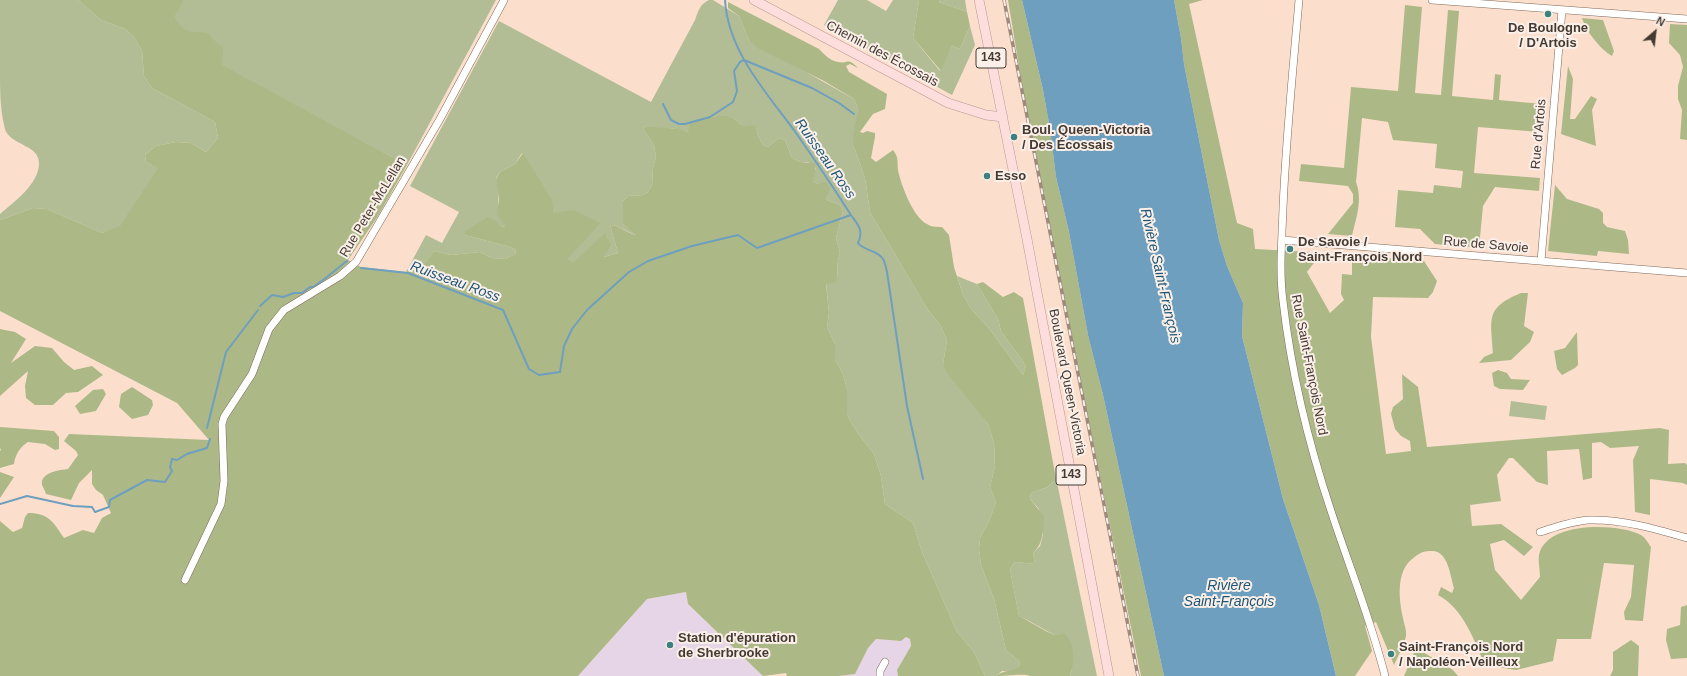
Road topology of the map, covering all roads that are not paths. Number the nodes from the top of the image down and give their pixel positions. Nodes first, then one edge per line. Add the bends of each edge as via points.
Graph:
1 (504, 0) edge
2 (754, 0) edge
3 (979, 0) edge
4 (1299, 0) edge
5 (1432, 0) edge
6 (1449, 1) edge
7 (1562, 10) junction
8 (1687, 19) edge
9 (1003, 117) junction
10 (1282, 240) junction
11 (1541, 261) junction
12 (1687, 273) edge
13 (1540, 532) dead end
14 (1687, 538) edge
15 (186, 580) dead end
16 (885, 662) dead end
17 (880, 676) edge
18 (1109, 676) edge
19 (1385, 676) edge

1 - 15 street, Rue Peter-McLellan via 440,119 356,262 340,276 284,310 269,329 252,374 224,417 224,493
2 - 9 main road, Chemin des Écossais via 948,103 986,115
3 - 9 main road, 143
4 - 10 street, Rue Saint-François Nord via 1285,167
5 - 6 street
6 - 7 street
7 - 8 street
7 - 11 street, Rue d'Artois
9 - 18 main road, Boulevard Queen-Victoria / 143
10 - 11 street, Rue de Savoie
10 - 19 street, Rue Saint-François Nord via 1283,300 1304,411 1330,509 1375,639
11 - 12 street, Rue de Savoie
13 - 14 street via 1577,522 1604,521 1642,526
16 - 17 street

